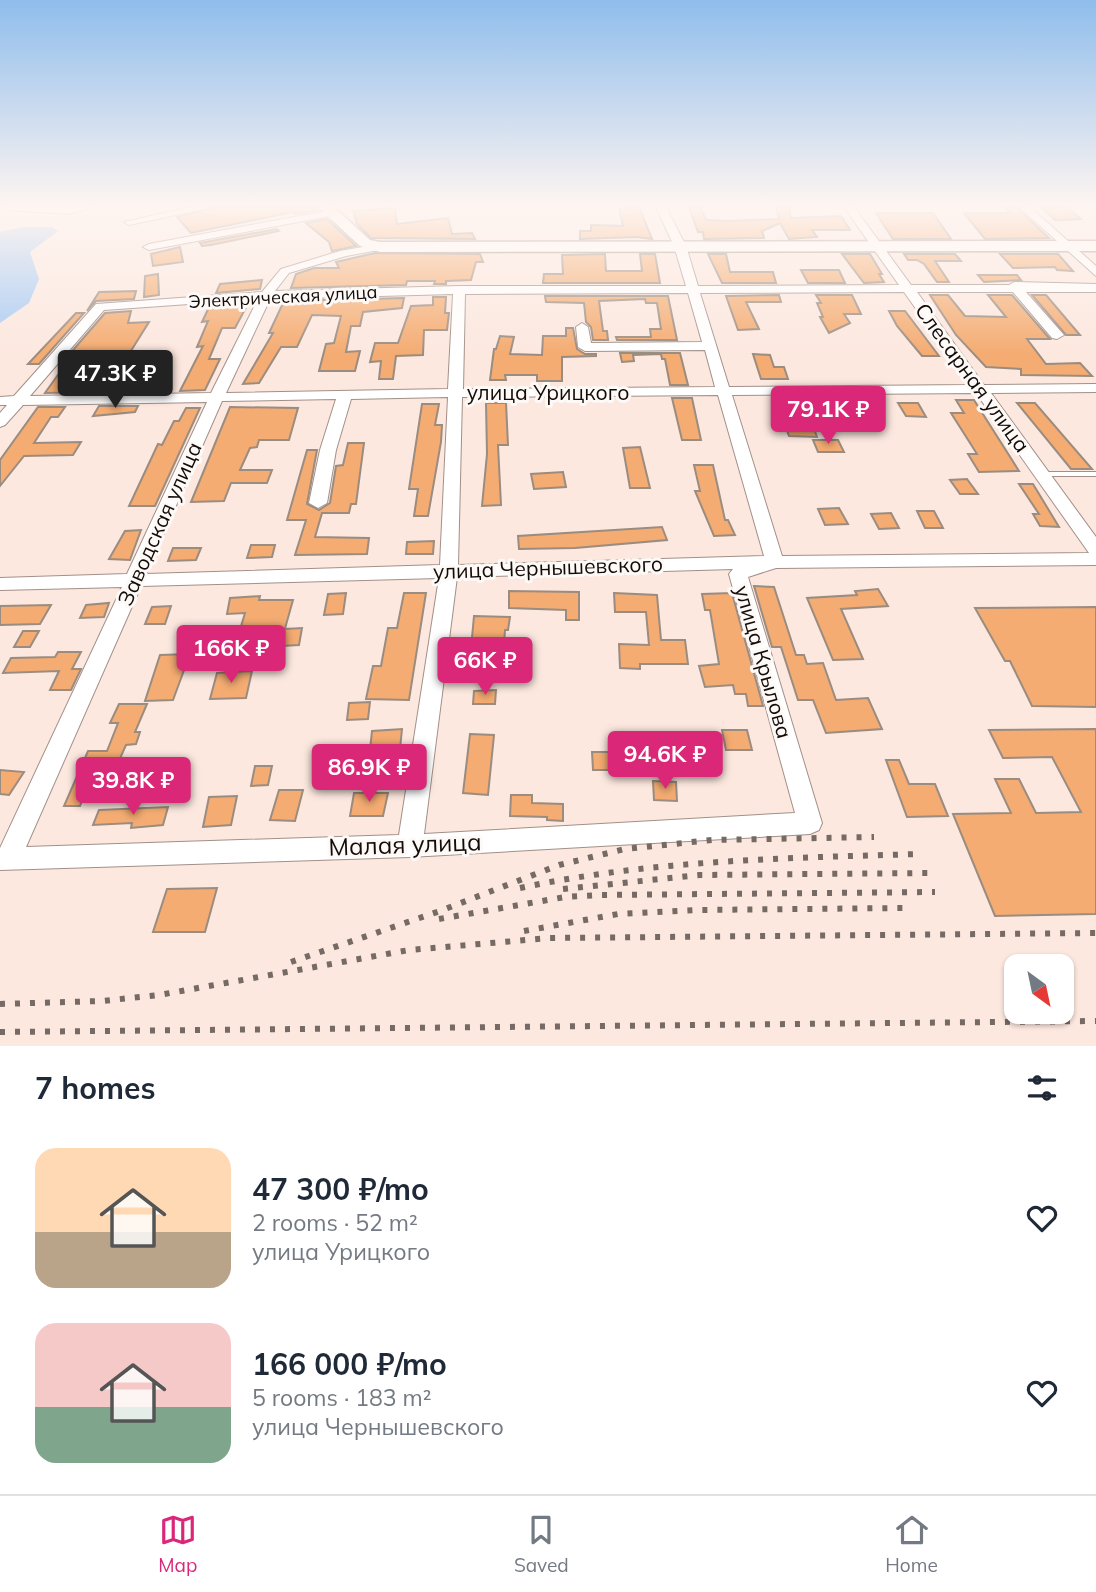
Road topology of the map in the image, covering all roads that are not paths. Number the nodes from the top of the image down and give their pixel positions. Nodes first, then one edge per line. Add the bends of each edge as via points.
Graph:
1 (332, 256) edge
2 (683, 256) edge
3 (886, 256) edge
4 (1078, 256) edge
5 (1096, 272) edge
6 (1014, 286) junction
7 (691, 287) junction
8 (907, 287) junction
9 (1096, 288) edge
10 (459, 290) junction
11 (267, 295) junction
12 (582, 327) dead end
13 (1057, 335) dead end
14 (709, 346) junction
15 (1096, 388) edge
16 (979, 389) junction
17 (723, 392) junction
18 (455, 393) junction
19 (345, 395) junction
20 (217, 396) junction
21 (0, 401) edge
22 (16, 401) junction
23 (0, 422) edge
24 (1041, 474) junction
25 (1096, 474) edge
26 (318, 503) dead end
27 (1096, 550) edge
28 (1096, 559) edge
29 (775, 562) junction
30 (449, 570) junction
31 (134, 582) junction
32 (0, 584) edge
33 (810, 823) joint
34 (410, 846) junction
35 (4, 859) edge

1 - 11 street, Заводская улица via 285,271
2 - 7 street, улица Крылова
3 - 8 street, Слесарная улица
4 - 5 street
6 - 8 street, Электрическая улица
6 - 9 street, Электрическая улица
6 - 13 street
7 - 8 street, Электрическая улица
7 - 10 street, Электрическая улица
7 - 14 street, улица Крылова
8 - 16 street, Слесарная улица
10 - 11 street, Электрическая улица
10 - 18 street
11 - 20 street, Заводская улица
11 - 22 street, Электрическая улица via 100,307
12 - 14 street via 584,347
14 - 17 street, улица Крылова
15 - 16 street, улица Урицкого
16 - 17 street, улица Урицкого
16 - 24 street, Слесарная улица
17 - 18 street, улица Урицкого
17 - 29 street, улица Крылова
18 - 19 street, улица Урицкого
18 - 30 street
19 - 20 street, улица Урицкого
19 - 26 street
20 - 22 street, улица Урицкого
20 - 31 street, Заводская улица
21 - 22 street, улица Урицкого
22 - 23 street
24 - 25 lane
24 - 27 street, Слесарная улица
28 - 29 street, улица Чернышевского
29 - 30 street, улица Чернышевского
29 - 33 street, улица Крылова via 738,574
30 - 31 street, улица Чернышевского
30 - 34 street
31 - 32 street, улица Чернышевского
31 - 35 street, Заводская улица
33 - 34 street, Малая улица
34 - 35 street, Малая улица

